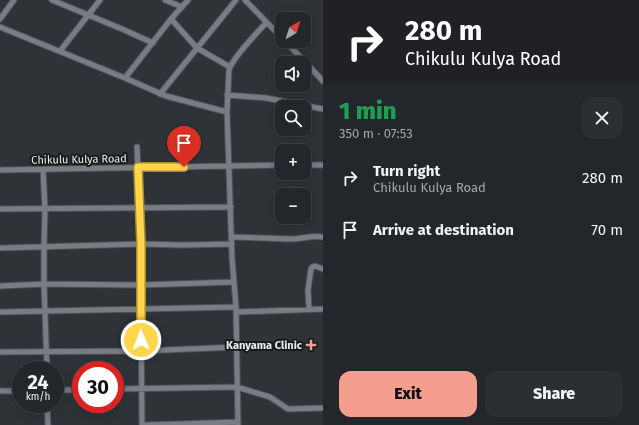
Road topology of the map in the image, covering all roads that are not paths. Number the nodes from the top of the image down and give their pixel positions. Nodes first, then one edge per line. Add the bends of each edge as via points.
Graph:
1 (14, 0) edge
2 (52, 0) edge
3 (100, 0) edge
4 (165, 0) edge
5 (188, 0) edge
6 (236, 0) edge
7 (246, 0) edge
8 (182, 7) junction
9 (88, 15) junction
10 (0, 19) edge
11 (171, 19) junction
12 (266, 23) junction
13 (0, 27) edge
14 (275, 31) edge
15 (153, 43) junction
16 (197, 48) junction
17 (292, 48) edge
18 (60, 51) junction
19 (230, 67) junction
20 (125, 78) junction
21 (323, 81) edge
22 (160, 94) junction
23 (227, 95) junction
24 (323, 109) edge
25 (227, 112) junction
26 (137, 147) dead end
27 (275, 165) edge
28 (311, 165) edge
29 (323, 165) edge
30 (230, 166) junction
31 (138, 167) junction
32 (43, 169) junction
33 (0, 170) edge
34 (140, 207) junction
35 (231, 207) junction
36 (0, 209) edge
37 (45, 209) junction
38 (232, 237) junction
39 (323, 237) edge
40 (141, 244) junction
41 (232, 244) junction
42 (44, 247) junction
43 (0, 248) edge
44 (323, 269) edge
45 (234, 282) junction
46 (44, 284) junction
47 (141, 285) junction
48 (0, 286) edge
49 (141, 309) junction
50 (309, 309) junction
51 (323, 309) edge
52 (236, 310) junction
53 (0, 312) edge
54 (46, 312) junction
55 (237, 347) junction
56 (142, 351) junction
57 (0, 352) edge
58 (46, 352) junction
59 (46, 361) edge
60 (237, 387) junction
61 (141, 388) junction
62 (124, 389) edge
63 (0, 391) edge
64 (12, 391) edge
65 (323, 408) edge
66 (47, 413) edge
67 (238, 424) edge
68 (48, 425) edge
69 (142, 425) edge
70 (146, 425) edge

1 - 10 street
2 - 9 street
3 - 9 street
4 - 8 street
5 - 8 street
6 - 16 street
7 - 12 street
8 - 11 street
9 - 15 street
9 - 18 street
11 - 15 street
11 - 16 street
12 - 14 street
12 - 19 street
13 - 18 street
15 - 20 street
16 - 19 street
16 - 22 street
17 - 21 street
18 - 20 street
19 - 23 street
20 - 22 street
22 - 25 street
23 - 24 street via 266,98
23 - 25 street
25 - 30 street
26 - 31 street
27 - 30 street, Chikulu Kulya Road
28 - 29 street
30 - 31 street, Chikulu Kulya Road
30 - 35 street
31 - 32 street, Chikulu Kulya Road
31 - 34 street
32 - 33 street, Chikulu Kulya Road
32 - 37 street
34 - 35 street
34 - 37 street
34 - 40 street
35 - 38 street
36 - 37 street
37 - 42 street
38 - 39 street
38 - 41 street
40 - 41 street
40 - 42 street
40 - 47 street
41 - 45 street
42 - 43 street
42 - 46 street
44 - 50 street via 315,266 311,269
45 - 47 street
45 - 52 street
46 - 47 street
46 - 48 street
46 - 54 street
47 - 49 street
49 - 52 street
49 - 54 street
49 - 56 street
50 - 51 street
50 - 52 street
52 - 55 street
53 - 54 street
54 - 58 street
55 - 56 street
55 - 60 street
56 - 58 street
56 - 61 street
57 - 58 street
58 - 59 street
60 - 61 street
60 - 65 street via 270,397 288,408
60 - 67 street
61 - 62 street
61 - 69 street
63 - 64 street
66 - 68 street
67 - 70 street

